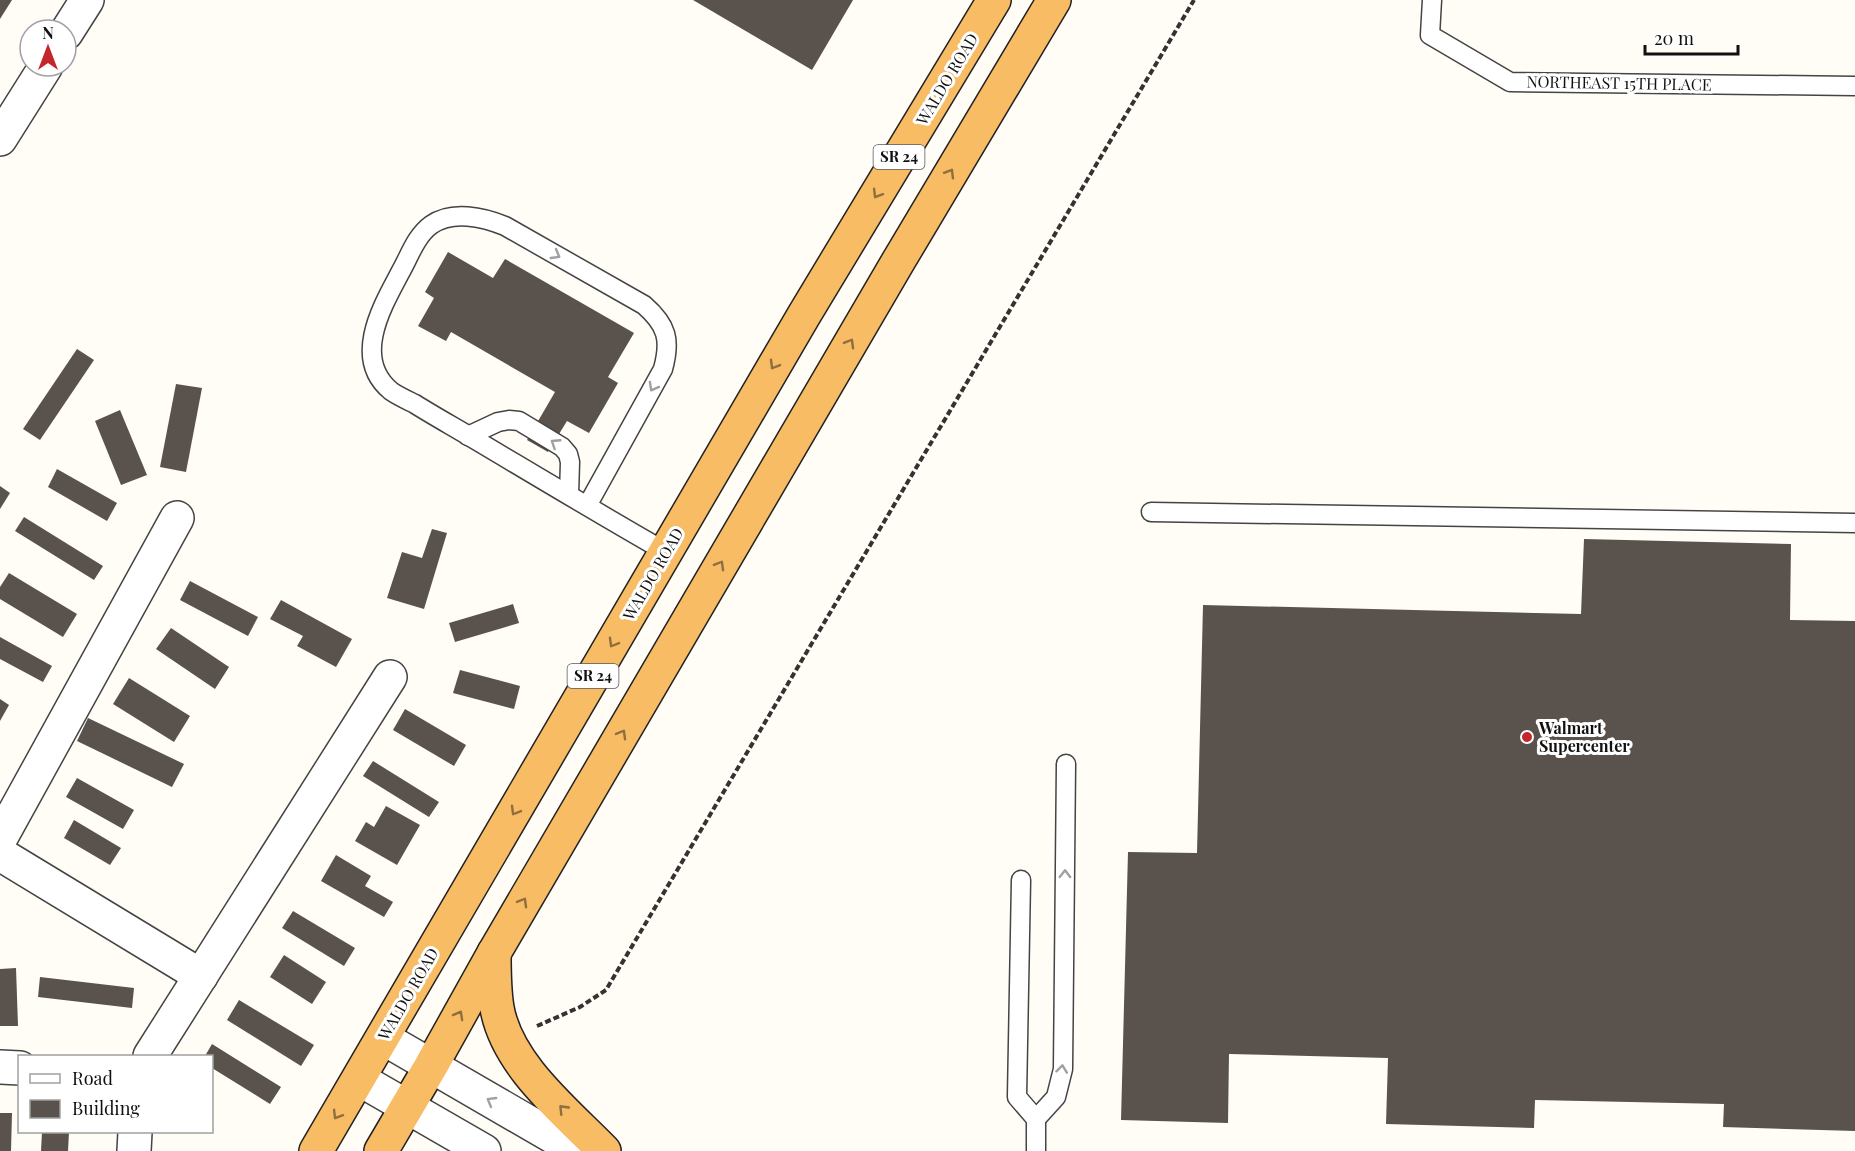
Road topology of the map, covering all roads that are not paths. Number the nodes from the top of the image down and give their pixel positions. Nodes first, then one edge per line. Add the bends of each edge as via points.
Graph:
1 (87, 0) edge
2 (994, 0) edge
3 (1054, 0) edge
4 (1432, 0) edge
5 (76, 18) edge
6 (38, 78) edge
7 (1855, 86) edge
8 (0, 139) edge
9 (468, 435) junction
10 (569, 495) junction
11 (587, 506) junction
12 (1151, 512) dead end
13 (177, 518) dead end
14 (1855, 523) edge
15 (666, 552) junction
16 (390, 677) dead end
17 (1066, 764) dead end
18 (0, 839) edge
19 (0, 854) edge
20 (1020, 880) dead end
21 (494, 953) junction
22 (201, 976) junction
23 (382, 1038) junction
24 (151, 1055) edge
25 (431, 1066) junction
26 (0, 1067) edge
27 (18, 1068) edge
28 (359, 1079) junction
29 (407, 1107) junction
30 (1036, 1119) junction
31 (135, 1133) edge
32 (134, 1151) edge
33 (316, 1151) edge
34 (381, 1151) edge
35 (484, 1151) edge
36 (578, 1151) edge
37 (604, 1151) edge
38 (1036, 1151) edge

1 - 5 street
2 -> 15 highway, WALDO ROAD / SR 24
21 -> 3 highway, SR 24
4 - 7 lane, NORTHEAST 15TH PLACE via 1430,35 1510,82
6 - 8 street
9 - 10 lane
10 -> 9 lane via 567,454 519,421 498,422
9 -> 11 lane via 391,391 379,377 372,342 382,306 420,235 432,224 468,216 487,218 505,226 644,305 664,328 667,354 663,369
10 - 11 lane
11 - 15 lane
12 - 14 lane
13 - 18 street
15 -> 23 highway, WALDO ROAD / SR 24
16 - 22 street
30 -> 17 lane via 1056,1097 1063,1069
19 - 22 street
20 - 30 lane via 1017,1097
25 -> 21 highway, SR 24
37 -> 21 highway via 525,1070 507,1038 497,1010
22 - 24 street
23 - 25 street
23 - 28 highway, WALDO ROAD / SR 24
25 - 29 highway, SR 24
36 -> 25 street
26 - 27 street
28 - 29 street
28 -> 33 highway, WALDO ROAD / SR 24
29 - 34 highway, SR 24
29 - 35 street
30 - 38 lane
31 - 32 street

